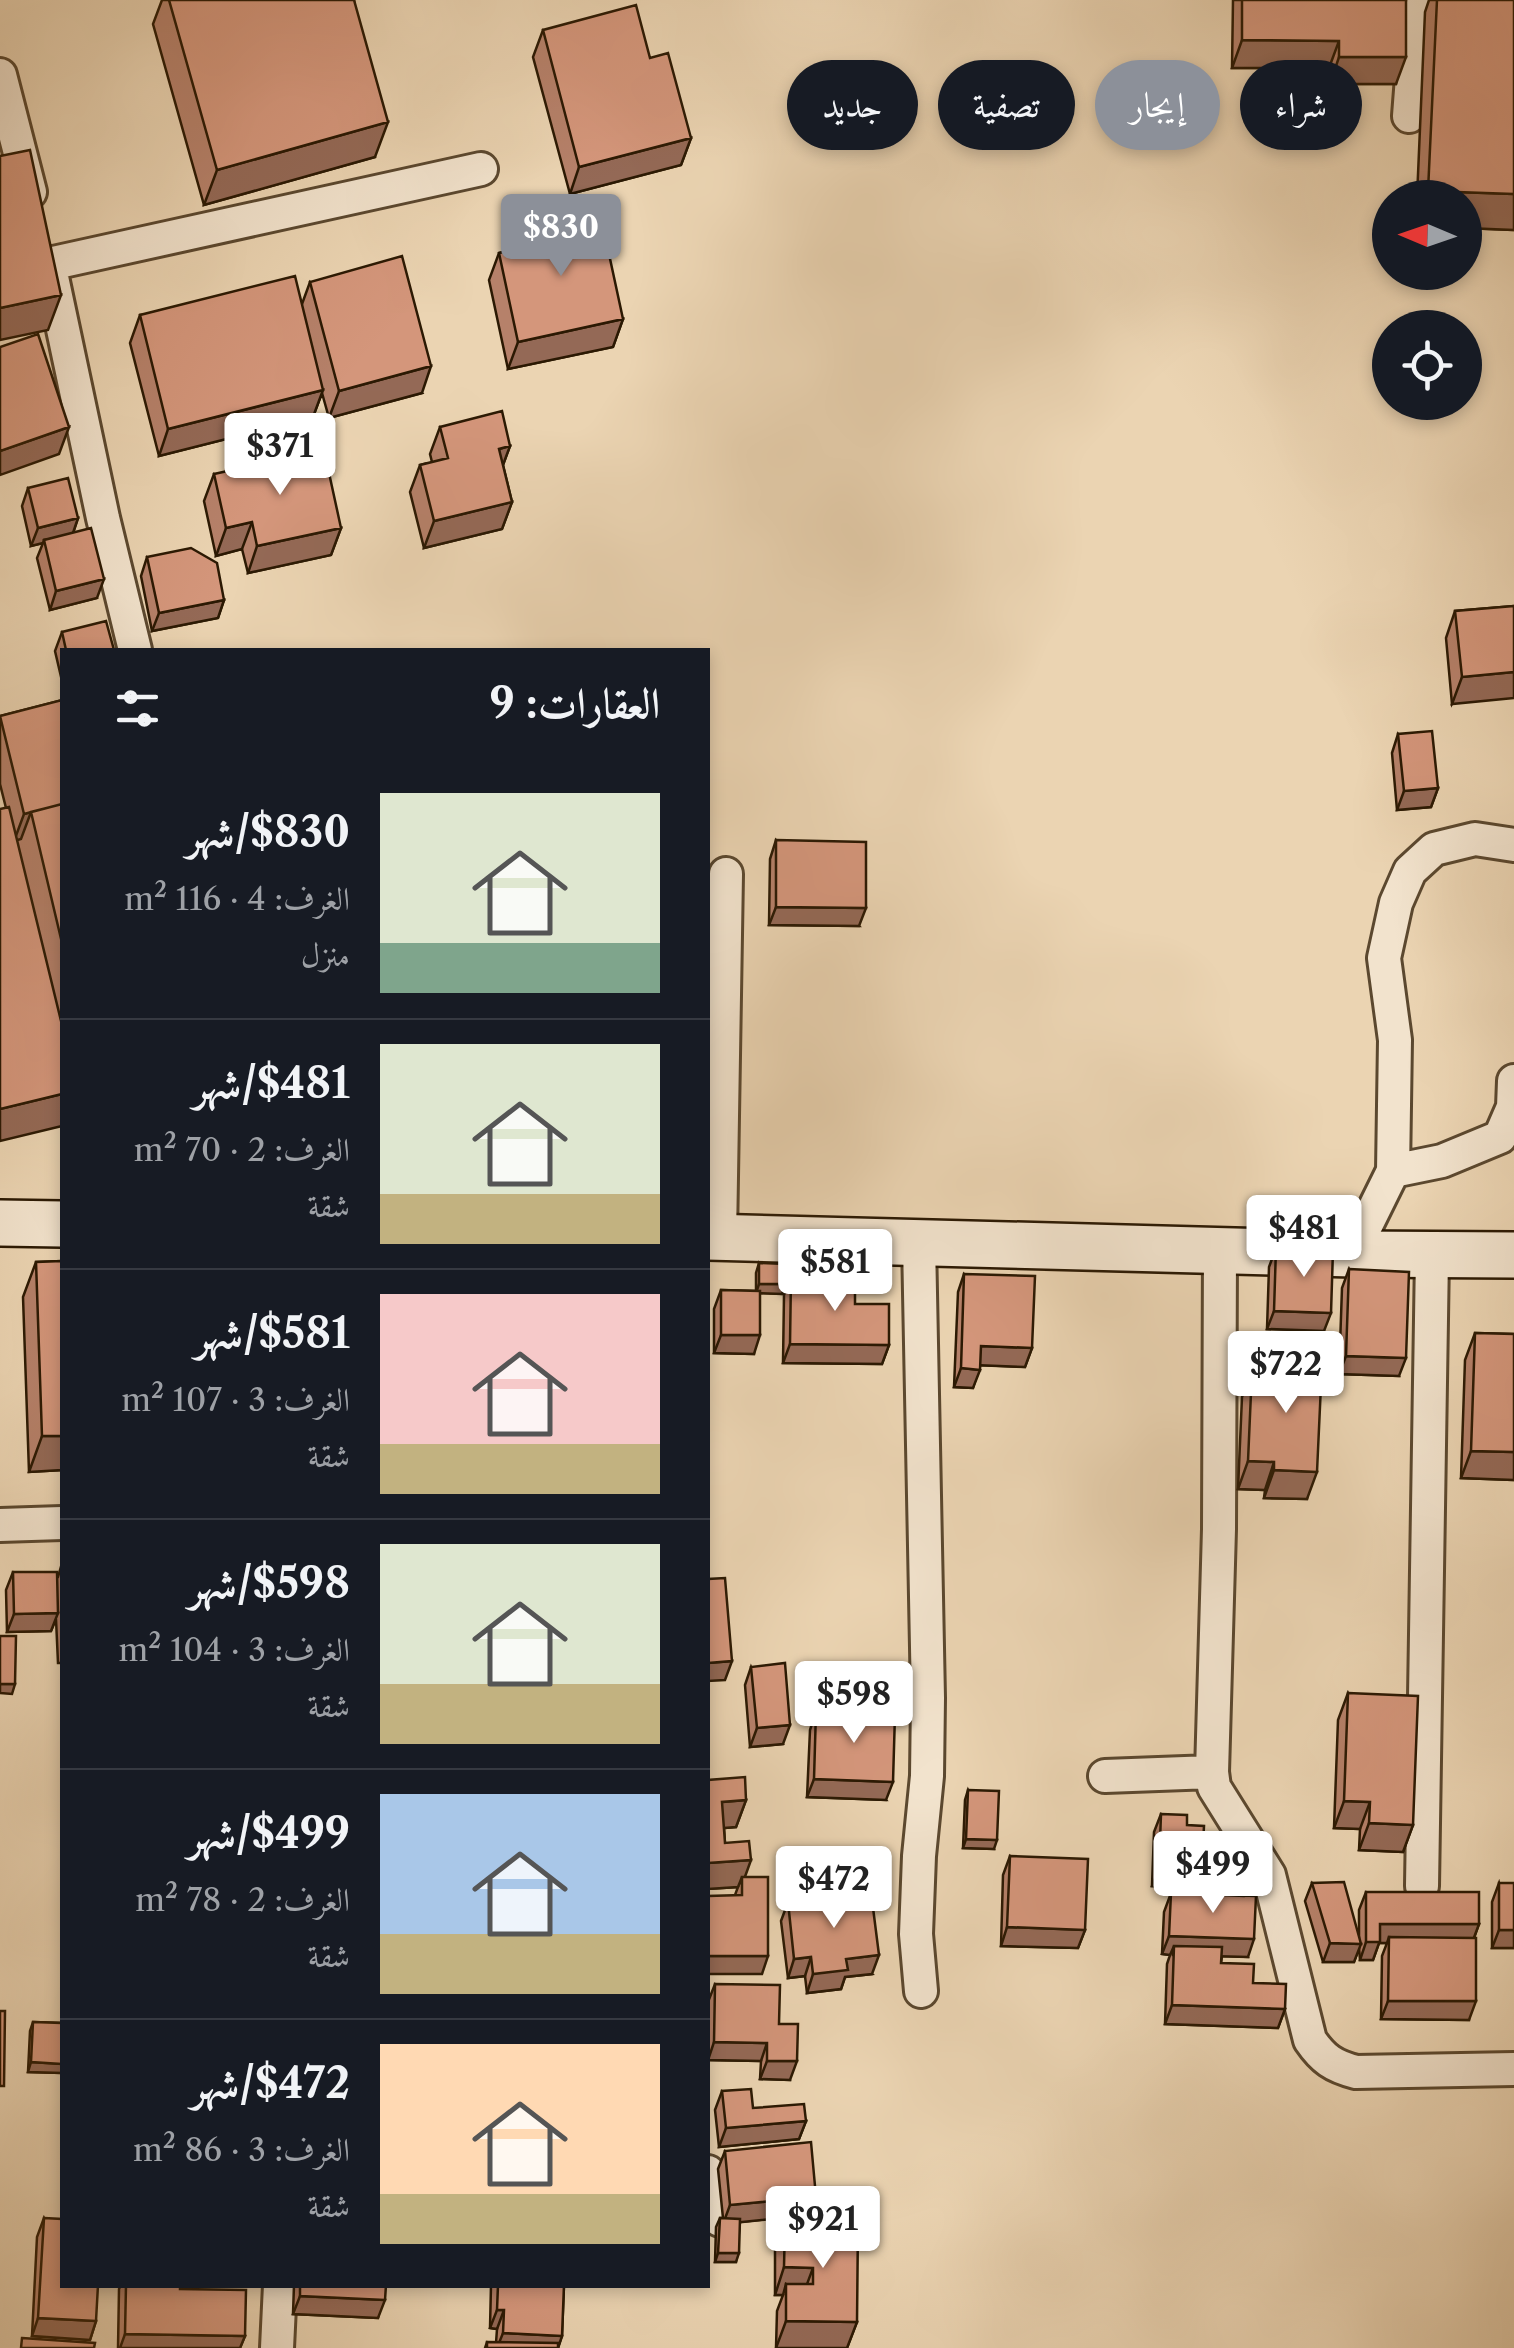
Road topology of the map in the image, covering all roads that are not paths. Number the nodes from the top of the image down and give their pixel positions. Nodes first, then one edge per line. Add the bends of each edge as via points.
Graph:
1 (1418, 0) edge
2 (0, 75) edge
3 (1409, 116) dead end
4 (480, 169) dead end
5 (49, 264) junction
6 (135, 648) edge
7 (1514, 846) edge
8 (726, 874) dead end
9 (1514, 1081) edge
10 (1394, 1171) junction
11 (0, 1223) edge
12 (60, 1224) edge
13 (714, 1237) edge
14 (919, 1242) junction
15 (1220, 1250) junction
16 (1352, 1254) junction
17 (1514, 1255) edge
18 (1432, 1256) junction
19 (60, 1522) edge
20 (0, 1525) edge
21 (1212, 1772) junction
22 (1105, 1776) dead end
23 (1422, 1886) dead end
24 (921, 1992) dead end
25 (1514, 2069) edge
26 (710, 2180) edge
27 (720, 2220) edge
28 (280, 2288) edge
29 (277, 2348) edge

1 - 3 street
2 - 5 street
4 - 5 street
5 - 6 street
7 - 10 street via 1475,839 1434,848 1410,871 1396,903 1384,958 1396,1040
8 - 13 street
9 - 10 street via 1513,1107 1500,1137 1442,1161
10 - 16 street
11 - 12 main road
13 - 14 main road
14 - 15 main road
14 - 24 street via 928,1698 916,1934
15 - 16 main road
15 - 21 street
16 - 18 main road
17 - 18 main road
18 - 23 street
19 - 20 street
21 - 22 street
21 - 25 street via 1214,1788 1269,1875 1310,2040 1320,2055 1356,2072
26 - 27 street
28 - 29 street

